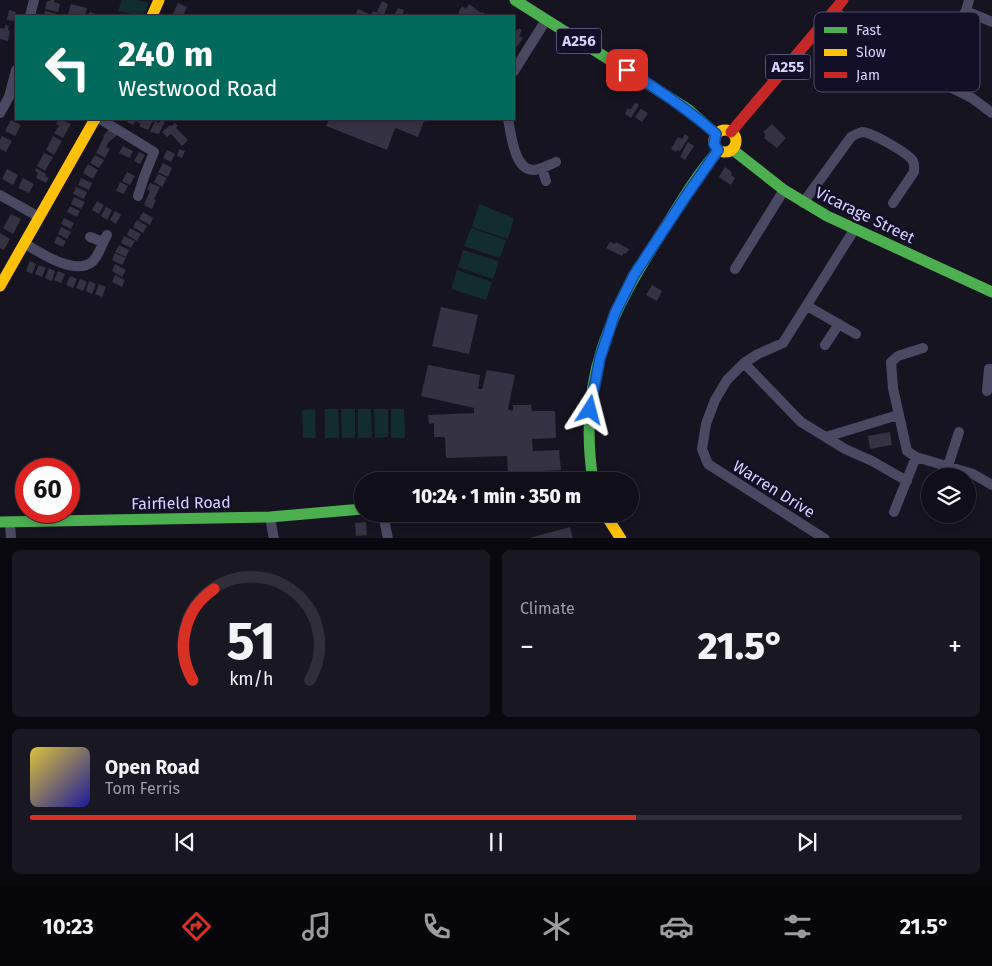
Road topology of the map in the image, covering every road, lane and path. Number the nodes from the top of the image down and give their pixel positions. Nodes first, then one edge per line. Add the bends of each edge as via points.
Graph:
1 (34, 0) edge
2 (158, 0) edge
3 (515, 0) edge
4 (843, 0) edge
5 (969, 0) edge
6 (835, 11) edge
7 (966, 11) edge
8 (30, 15) edge
9 (152, 15) edge
10 (980, 17) edge
11 (546, 20) junction
12 (992, 22) edge
13 (814, 35) edge
14 (515, 69) edge
15 (15, 74) edge
16 (960, 92) edge
17 (0, 113) edge
18 (992, 113) edge
19 (94, 120) edge
20 (102, 120) edge
21 (508, 120) edge
22 (731, 132) junction
23 (716, 134) junction
24 (718, 150) junction
25 (733, 150) junction
26 (556, 162) dead end
27 (542, 168) junction
28 (546, 182) dead end
29 (784, 190) junction
30 (0, 195) edge
31 (138, 196) dead end
32 (893, 197) dead end
33 (803, 203) junction
34 (40, 216) junction
35 (854, 230) junction
36 (90, 237) dead end
37 (24, 243) junction
38 (736, 262) dead end
39 (0, 286) edge
40 (992, 292) edge
41 (807, 306) junction
42 (839, 324) junction
43 (856, 334) dead end
44 (905, 342) dead end
45 (826, 345) dead end
46 (923, 348) dead end
47 (909, 352) junction
48 (744, 363) junction
49 (992, 369) edge
50 (988, 391) dead end
51 (898, 416) junction
52 (959, 432) dead end
53 (826, 437) junction
54 (916, 457) junction
55 (948, 466) junction
56 (591, 472) edge
57 (907, 481) junction
58 (992, 485) edge
59 (354, 509) edge
60 (894, 512) dead end
61 (270, 517) junction
62 (5, 522) edge
63 (384, 522) edge
64 (611, 522) edge
65 (10, 538) edge
66 (274, 538) edge
67 (388, 538) edge
68 (621, 538) edge
69 (825, 538) edge

1 - 8 street
2 - 9 main road
3 - 11 main road, A256
4 - 6 main road, A255
5 - 7 street
10 - 12 street
11 - 14 street
11 - 23 main road, A256 via 688,110
13 - 22 main road, A255
15 - 17 street via 9,97
16 - 18 street
19 - 34 main road
20 - 31 street via 157,154
21 - 27 street via 520,164 526,169
22 - 23 main road via 725,130
22 - 25 main road via 736,140
23 - 24 main road via 714,144
24 - 25 main road via 727,153
24 - 56 main road via 634,275 615,313 600,358 590,410 588,452
25 - 29 main road, Vicarage Street
26 - 27 street
27 - 28 street
29 - 33 main road, Vicarage Street
29 - 38 street
30 - 34 street
32 - 33 street via 914,172 913,161 863,132 851,137
33 - 35 main road, Vicarage Street
34 - 37 main road
35 - 40 main road, Vicarage Street
35 - 41 street
36 - 37 street via 105,238 93,261 85,266 52,260
37 - 39 main road
41 - 42 street
41 - 48 street via 783,343
42 - 43 street
42 - 45 street
44 - 47 street
46 - 47 street
47 - 51 street via 891,362
48 - 53 street via 801,422
48 - 69 street, Warren Drive via 727,380 706,424 702,449 708,464
49 - 50 street via 989,370
51 - 53 street
51 - 54 street via 907,451
52 - 55 street
53 - 57 street
54 - 55 street
54 - 57 street
55 - 58 street
57 - 60 street
59 - 61 main road, Fairfield Road
61 - 62 main road, Fairfield Road
61 - 66 street
62 - 65 street
63 - 67 street
64 - 68 main road

